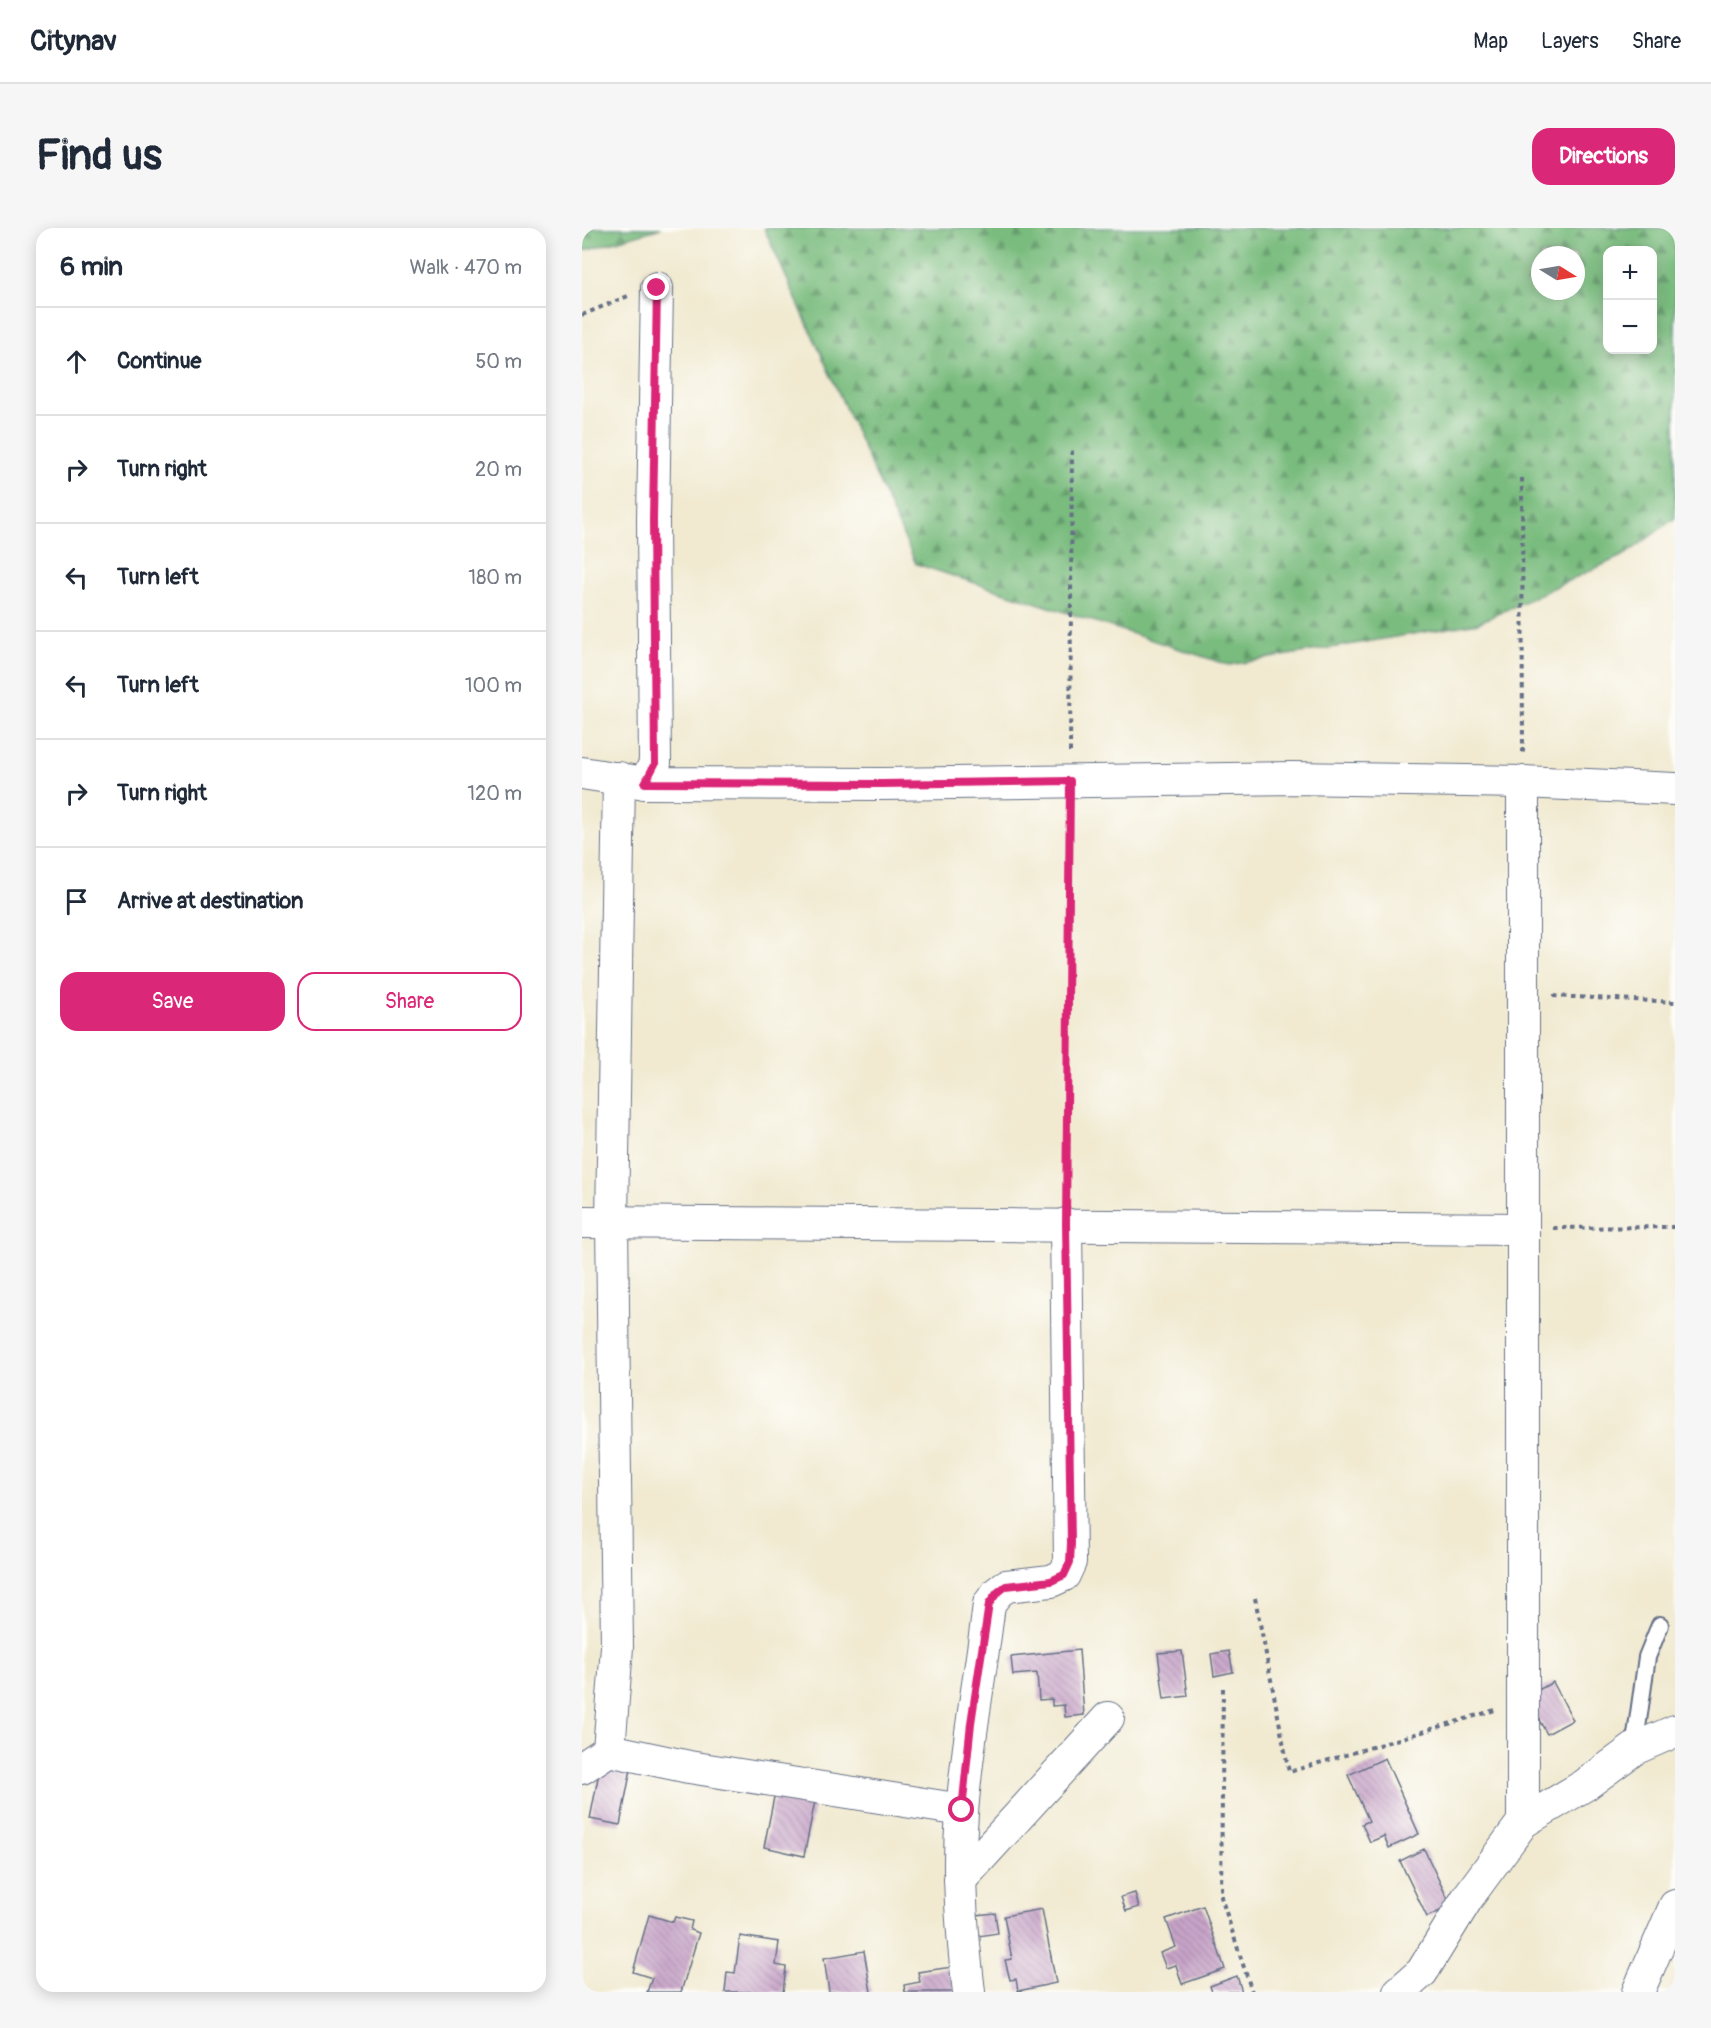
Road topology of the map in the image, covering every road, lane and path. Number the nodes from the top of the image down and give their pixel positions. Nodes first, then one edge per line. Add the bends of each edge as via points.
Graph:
1 (657, 288) joint
2 (582, 315) edge
3 (1072, 449) dead end
4 (1522, 478) dead end
5 (582, 773) edge
6 (632, 780) junction
7 (1070, 781) junction
8 (1523, 782) junction
9 (1675, 789) edge
10 (1523, 994) junction
11 (1675, 1002) edge
12 (597, 1222) edge
13 (1066, 1224) junction
14 (1675, 1227) edge
15 (1522, 1229) junction
16 (1255, 1598) dead end
17 (1660, 1625) dead end
18 (1223, 1688) dead end
19 (1522, 1702) junction
20 (1108, 1718) dead end
21 (1675, 1731) edge
22 (1634, 1749) junction
23 (609, 1750) junction
24 (582, 1768) edge
25 (962, 1810) junction
26 (1523, 1822) junction
27 (960, 1880) junction
28 (1675, 1906) edge
29 (969, 1992) edge
30 (1252, 1992) edge
31 (1399, 1992) edge
32 (1638, 1992) edge

1 - 2 path
1 - 6 street via 653,520 655,764
3 - 7 path
4 - 8 path
5 - 6 street
6 - 7 street via 882,784
6 - 12 street
7 - 8 street via 1293,778
7 - 13 path
8 - 9 street
8 - 10 street
10 - 11 path
10 - 15 street
12 - 13 street
12 - 23 street via 617,1647
13 - 15 street
13 - 25 street via 1070,1562 1064,1575 1051,1581 1006,1586 989,1604
14 - 15 path
15 - 19 street
16 - 19 path via 1289,1772
17 - 22 lane via 1647,1657
18 - 30 path via 1221,1897
19 - 26 street
20 - 27 street
21 - 22 street
22 - 26 street via 1585,1785
23 - 24 street
23 - 25 street via 689,1767
25 - 27 street
26 - 31 street via 1468,1897 1422,1972
27 - 29 street
28 - 32 street

